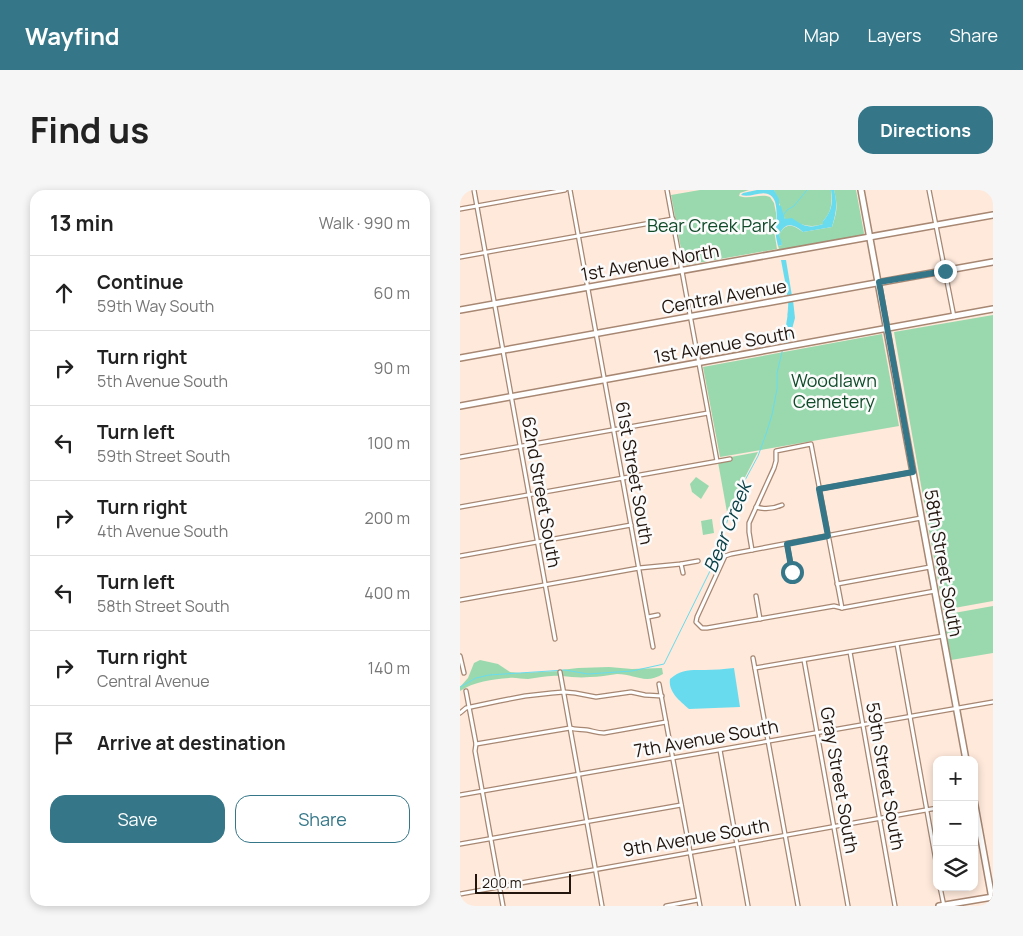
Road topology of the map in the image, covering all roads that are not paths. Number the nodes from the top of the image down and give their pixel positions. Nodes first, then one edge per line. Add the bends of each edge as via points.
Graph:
1 (474, 190) edge
2 (565, 190) edge
3 (570, 190) edge
4 (667, 190) edge
5 (861, 190) edge
6 (929, 190) edge
7 (476, 206) junction
8 (460, 209) edge
9 (993, 214) edge
10 (673, 219) junction
11 (936, 225) junction
12 (579, 236) junction
13 (870, 236) junction
14 (485, 253) junction
15 (460, 257) edge
16 (993, 262) edge
17 (682, 271) junction
18 (945, 271) junction
19 (879, 282) junction
20 (588, 287) junction
21 (494, 304) junction
22 (460, 310) edge
23 (993, 310) edge
24 (690, 316) junction
25 (954, 317) junction
26 (887, 329) junction
27 (596, 333) junction
28 (502, 350) junction
29 (460, 358) edge
30 (699, 362) junction
31 (605, 380) junction
32 (510, 396) junction
33 (460, 406) edge
34 (708, 413) junction
35 (614, 430) junction
36 (519, 447) junction
37 (460, 457) edge
38 (730, 458) dead end
39 (717, 461) junction
40 (913, 472) junction
41 (622, 478) junction
42 (819, 489) junction
43 (528, 494) junction
44 (782, 505) dead end
45 (460, 507) edge
46 (756, 507) junction
47 (921, 518) junction
48 (631, 525) junction
49 (828, 536) junction
50 (536, 542) junction
51 (787, 544) junction
52 (752, 550) junction
53 (460, 556) edge
54 (698, 561) dead end
55 (681, 564) junction
56 (930, 567) junction
57 (639, 568) junction
58 (792, 572) dead end
59 (683, 573) dead end
60 (837, 584) junction
61 (545, 585) junction
62 (935, 591) junction
63 (756, 596) dead end
64 (460, 600) edge
65 (842, 608) junction
66 (658, 615) dead end
67 (648, 617) junction
68 (760, 619) junction
69 (943, 636) junction
70 (554, 639) dead end
71 (897, 644) junction
72 (653, 647) dead end
73 (850, 652) junction
74 (460, 656) edge
75 (753, 658) dead end
76 (804, 660) junction
77 (756, 668) junction
78 (560, 672) dead end
79 (464, 673) dead end
80 (659, 684) dead end
81 (466, 691) dead end
82 (564, 692) junction
83 (662, 696) junction
84 (993, 702) edge
85 (470, 708) junction
86 (956, 708) junction
87 (460, 713) edge
88 (910, 716) junction
89 (666, 722) junction
90 (862, 724) junction
91 (570, 728) junction
92 (817, 733) junction
93 (769, 741) junction
94 (476, 744) junction
95 (720, 750) junction
96 (965, 756) edge
97 (673, 758) junction
98 (579, 774) junction
99 (482, 792) junction
100 (460, 795) edge
101 (681, 805) junction
102 (933, 809) edge
103 (926, 810) junction
104 (880, 818) junction
105 (587, 822) junction
106 (978, 822) edge
107 (834, 826) junction
108 (786, 835) junction
109 (490, 839) junction
110 (460, 844) edge
111 (737, 844) junction
112 (933, 846) edge
113 (690, 852) junction
114 (596, 869) junction
115 (499, 886) junction
116 (940, 891) edge
117 (460, 894) edge
118 (992, 897) edge
119 (698, 900) junction
120 (993, 904) edge
121 (503, 906) edge
122 (602, 906) edge
123 (666, 906) edge
124 (700, 906) edge
125 (748, 906) edge
126 (798, 906) edge
127 (848, 906) edge
128 (895, 906) edge
129 (942, 906) edge

1 - 7 street, 62nd Street South
2 - 7 street
3 - 12 street, 61st Street South
4 - 10 street
5 - 13 main road, 58th Street South
6 - 11 street
7 - 8 street
7 - 14 street, 62nd Street South
9 - 11 main road, 1st Avenue North
10 - 12 street
10 - 17 street
11 - 13 main road, 1st Avenue North
11 - 18 street
12 - 14 street
12 - 20 street, 61st Street South
13 - 17 main road, 1st Avenue North
13 - 19 main road, 58th Street South
14 - 15 street
14 - 21 street, 62nd Street South
16 - 18 main road, Central Avenue
17 - 20 main road, 1st Avenue North
17 - 24 street
18 - 19 main road, Central Avenue
18 - 25 street
19 - 24 main road, Central Avenue
19 - 26 main road, 58th Street South
20 - 21 main road, 1st Avenue North
20 - 27 street, 61st Street South
21 - 22 main road, 1st Avenue North
21 - 28 street, 62nd Street South
23 - 25 main road, 1st Avenue South
24 - 27 main road, Central Avenue
24 - 30 street
25 - 26 main road, 1st Avenue South
26 - 30 main road, 1st Avenue South
26 - 40 main road, 58th Street South
27 - 28 main road, Central Avenue
27 - 31 street, 61st Street South
28 - 29 main road, Central Avenue
28 - 32 street, 62nd Street South
30 - 31 main road, 1st Avenue South
30 - 34 street
31 - 32 main road, 1st Avenue South
31 - 35 street, 61st Street South
32 - 33 main road, 1st Avenue South
32 - 36 street, 62nd Street South
34 - 35 street
34 - 39 street
35 - 36 street
35 - 41 street, 61st Street South
36 - 37 street
36 - 43 street, 62nd Street South
38 - 39 street
39 - 41 street
40 - 42 street
40 - 47 main road, 58th Street South
41 - 43 street
41 - 48 street, 61st Street South
42 - 46 street via 811,444 776,450 774,468
42 - 49 street
43 - 45 street
43 - 50 street, 62nd Street South
44 - 46 street via 768,509
46 - 52 street via 749,524
47 - 49 street
47 - 56 main road, 58th Street South
48 - 50 street
48 - 57 street, 61st Street South
49 - 51 street
49 - 60 street
50 - 53 street
50 - 61 street, 62nd Street South
51 - 52 street
51 - 58 street
52 - 68 street via 725,556 696,622 707,628
54 - 55 street
55 - 57 street
55 - 59 street
56 - 60 street
56 - 62 main road, 58th Street South
57 - 61 street
57 - 67 street, 61st Street South
60 - 65 street
61 - 64 street
61 - 70 street, 62nd Street South
62 - 65 street
62 - 69 main road, 58th Street South
63 - 68 street
65 - 68 street via 834,606
66 - 67 street
67 - 72 street, 61st Street South
69 - 71 street
69 - 86 main road, 58th Street South
71 - 73 street
71 - 88 street
73 - 76 street
73 - 90 street, 59th Street South
74 - 79 street
75 - 77 street
76 - 77 street
76 - 92 street, Gray Street South
77 - 93 street
78 - 82 street
80 - 83 street
81 - 85 street
82 - 83 street via 596,696 631,692
82 - 85 street via 525,696
82 - 91 street
83 - 89 street
84 - 86 street, 7th Avenue South
85 - 87 street
85 - 94 street
86 - 88 street, 7th Avenue South
86 - 96 main road, 58th Street South
88 - 90 street, 7th Avenue South
88 - 103 street
89 - 91 street via 604,733
89 - 97 street
90 - 92 street, 7th Avenue South
90 - 104 street, 59th Street South
91 - 94 street
91 - 98 street
92 - 93 street, 7th Avenue South
92 - 107 street, Gray Street South
93 - 95 street, 7th Avenue South
93 - 108 street
94 - 99 street
95 - 97 street, 7th Avenue South
95 - 111 street
97 - 98 street, 7th Avenue South
97 - 101 street
98 - 99 street, 7th Avenue South
98 - 105 street
99 - 100 street, 7th Avenue South
99 - 109 street
101 - 105 street
101 - 113 street
102 - 103 street, 9th Avenue South
103 - 104 street, 9th Avenue South
103 - 112 street
104 - 107 street, 9th Avenue South
104 - 128 street, 59th Street South
105 - 109 street
105 - 114 street
106 - 118 main road
107 - 108 street, 9th Avenue South
107 - 127 street, Gray Street South
108 - 111 street, 9th Avenue South
108 - 126 street
109 - 110 street
109 - 115 street
111 - 113 street, 9th Avenue South
111 - 125 street
113 - 114 street, 9th Avenue South
113 - 119 street
114 - 115 street, 9th Avenue South
114 - 122 street
115 - 117 street, 9th Avenue South
115 - 121 street
116 - 129 street
118 - 120 main road
118 - 129 main road
119 - 123 street
119 - 124 street

